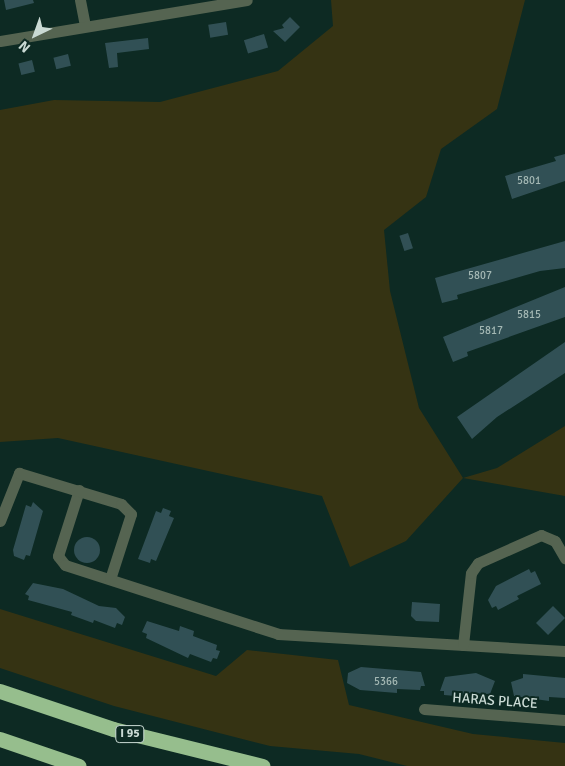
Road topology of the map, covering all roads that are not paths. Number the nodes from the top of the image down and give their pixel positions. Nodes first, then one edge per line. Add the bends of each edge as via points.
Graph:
1 (80, 0) edge
2 (247, 0) edge
3 (85, 25) junction
4 (0, 41) edge
5 (79, 490) junction
6 (0, 521) edge
7 (565, 558) edge
8 (110, 579) junction
9 (463, 646) junction
10 (565, 651) edge
11 (0, 691) edge
12 (424, 709) dead end
13 (565, 720) edge
14 (0, 740) edge
15 (79, 766) edge
16 (262, 766) edge

1 - 3 street
2 - 3 street
3 - 4 street
5 - 6 street via 19,473
5 - 8 street via 121,504 131,514
5 - 8 street via 58,556 65,565
7 - 9 street via 555,541 542,535 478,562 471,573
8 - 9 street via 278,634
9 - 10 street
11 - 16 highway, I 95 via 113,729
12 - 13 street, HARAS PLACE
14 - 15 highway

